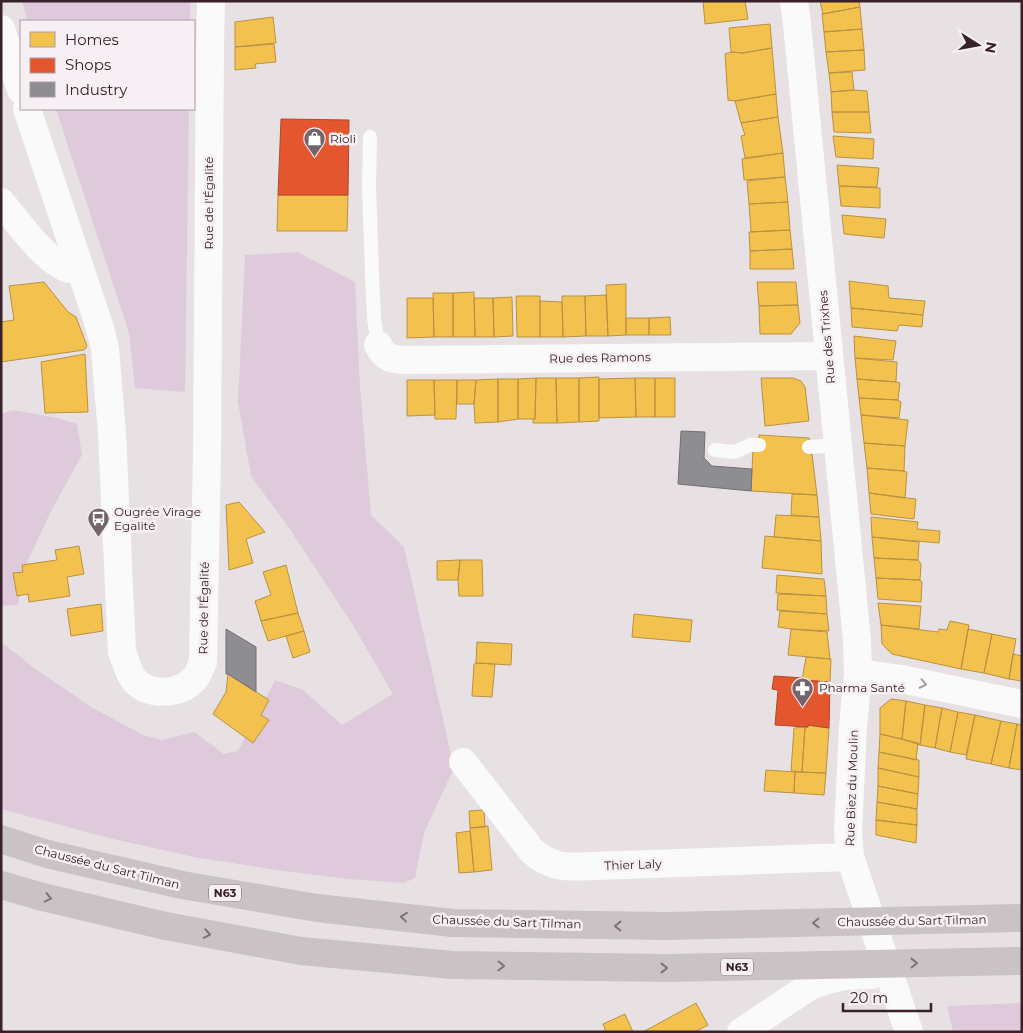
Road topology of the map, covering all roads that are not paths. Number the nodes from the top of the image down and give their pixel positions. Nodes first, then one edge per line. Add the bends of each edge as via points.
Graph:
1 (212, 1) edge
2 (794, 1) edge
3 (1, 30) edge
4 (20, 87) edge
5 (28, 110) edge
6 (370, 137) dead end
7 (1, 202) edge
8 (78, 266) junction
9 (378, 346) joint
10 (829, 356) junction
11 (759, 444) dead end
12 (838, 445) junction
13 (809, 447) dead end
14 (715, 450) dead end
15 (858, 673) junction
16 (1022, 704) edge
17 (463, 762) dead end
18 (1, 839) edge
19 (850, 858) junction
20 (1, 884) edge
21 (1022, 918) edge
22 (1022, 961) edge
23 (889, 974) junction
24 (741, 1032) edge
25 (909, 1032) edge

1 - 8 street, Rue de l'Égalité via 203,662 195,679 181,689 164,692 146,689 133,680 122,652 105,349
2 - 10 street, Rue des Trixhes
3 - 4 street
5 - 8 street, Rue de l'Égalité
6 - 9 lane via 372,274
7 - 8 street via 58,265 68,269
9 - 10 street, Rue des Ramons via 391,359 405,360
10 - 12 street, Rue des Trixhes
11 - 14 lane via 735,452
12 - 13 lane
12 - 15 street, Rue des Trixhes
15 -> 16 street
15 - 19 street, Rue Biez du Moulin via 853,727
17 - 19 street, Thier Laly via 532,851 554,865
21 -> 18 highway, Chaussée du Sart Tilman / N63 via 667,926 453,923 317,908 182,886 47,854
19 - 23 street, Rue Biez du Moulin
20 -> 22 highway, N63 via 166,926 301,951 452,965 669,968
23 - 24 street via 845,976 810,986
23 - 25 street, Rue Biez du Moulin

